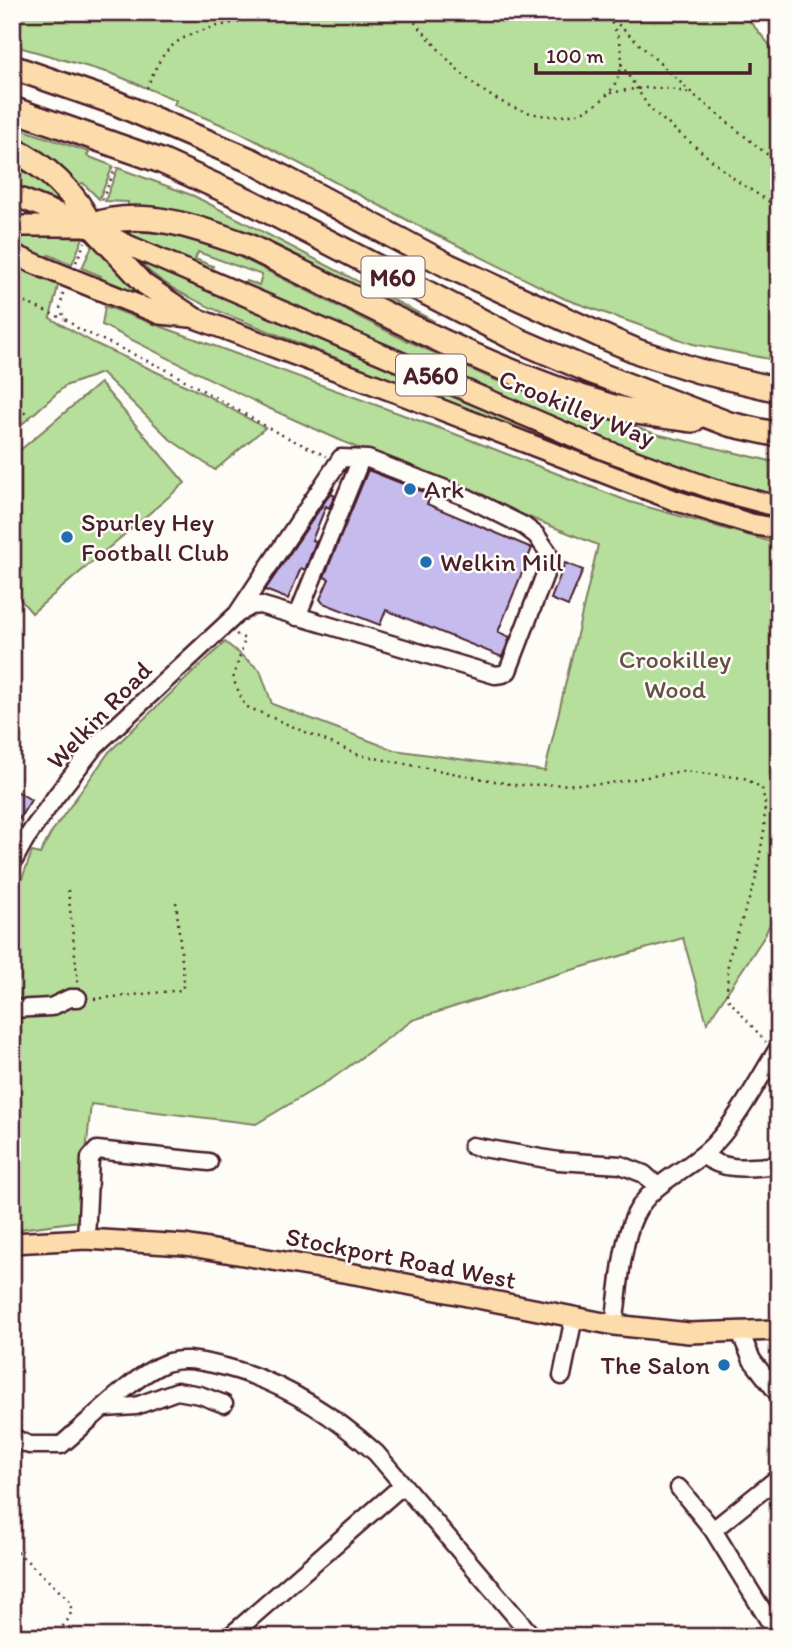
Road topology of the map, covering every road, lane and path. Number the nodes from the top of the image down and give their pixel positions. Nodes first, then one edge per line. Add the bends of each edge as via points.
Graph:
1 (303, 12) edge
2 (405, 12) edge
3 (606, 12) edge
4 (621, 64) junction
5 (12, 67) edge
6 (147, 88) dead end
7 (637, 88) junction
8 (610, 93) junction
9 (694, 95) junction
10 (12, 109) edge
11 (12, 149) edge
12 (779, 164) edge
13 (116, 167) dead end
14 (12, 195) edge
15 (102, 200) dead end
16 (779, 208) edge
17 (12, 226) edge
18 (88, 233) junction
19 (12, 254) edge
20 (74, 265) dead end
21 (66, 286) dead end
22 (12, 297) edge
23 (195, 318) junction
24 (65, 319) junction
25 (779, 390) edge
26 (12, 405) edge
27 (28, 415) dead end
28 (729, 424) junction
29 (779, 435) edge
30 (341, 458) junction
31 (361, 459) junction
32 (779, 507) edge
33 (779, 529) edge
34 (237, 614) junction
35 (297, 617) junction
36 (226, 626) junction
37 (12, 864) edge
38 (68, 890) dead end
39 (176, 901) dead end
40 (78, 998) junction
41 (12, 1009) edge
42 (777, 1050) edge
43 (472, 1146) dead end
44 (704, 1155) junction
45 (209, 1162) dead end
46 (779, 1165) edge
47 (657, 1186) junction
48 (86, 1239) junction
49 (12, 1242) edge
50 (573, 1317) junction
51 (614, 1325) junction
52 (779, 1330) edge
53 (740, 1332) junction
54 (562, 1376) dead end
55 (779, 1395) edge
56 (224, 1404) dead end
57 (105, 1408) junction
58 (13, 1443) edge
59 (779, 1477) edge
60 (403, 1485) junction
61 (679, 1488) dead end
62 (12, 1510) edge
63 (713, 1530) junction
64 (12, 1547) edge
65 (53, 1637) edge
66 (229, 1637) edge
67 (533, 1637) edge
68 (779, 1637) edge

1 - 6 path via 188,35 163,57
2 - 8 path via 449,62 484,92 514,108 551,116 568,114 598,104
3 - 4 path via 620,41
3 - 9 path
4 - 7 path
4 - 8 path
5 - 25 highway, M60 via 116,103 252,161 449,266 627,347
7 - 8 path
7 - 9 path via 668,87
7 - 16 path via 650,109 737,181
9 - 12 path
10 - 28 highway, M60 via 161,161 249,201 518,340
11 - 18 highway via 44,169 76,200
13 - 15 path
14 - 18 main road, Crookilley Way / A560
17 - 18 main road, Crookilley Way / A560
18 - 20 path
18 - 23 main road, Crookilley Way / A560 via 144,284
18 - 28 highway, M60 via 109,219 130,218 180,223 211,232 529,379 611,406
18 - 32 main road, Crookilley Way / A560 via 125,244 605,450
19 - 23 main road, Crookilley Way / A560, bridge via 160,314
21 - 24 path via 60,309
22 - 24 path
23 - 33 main road, Crookilley Way / A560 via 674,500
24 - 30 path via 276,432 330,458
26 - 27 path
28 - 29 highway, M60
30 - 31 street
30 - 34 street, Welkin Road
31 - 35 street
31 - 35 street via 466,497 524,526 543,543 548,552 547,569 508,671 495,675
34 - 35 street, Welkin Road via 260,605
34 - 36 street, Welkin Road
36 - 37 street, Welkin Road via 95,746
36 - 42 path via 245,639 233,679 245,706 359,755 515,785 604,784 683,771 744,778 762,788 764,831 755,882 728,960 727,998
38 - 40 path
39 - 40 path via 182,990
40 - 41 street via 51,1007
42 - 44 street via 729,1126
43 - 47 street via 558,1161 621,1164
44 - 46 street via 729,1168
44 - 47 street
45 - 48 street via 97,1150 90,1158
47 - 51 street via 643,1201 628,1232
48 - 49 main road, Stockport Road West
48 - 50 main road, Stockport Road West via 185,1245
50 - 51 main road, Stockport Road West
50 - 54 street
51 - 53 main road, Stockport Road West via 689,1333
52 - 53 main road, Stockport Road West
53 - 55 street via 751,1360
56 - 57 street via 177,1391 136,1406
57 - 58 street via 61,1445
57 - 60 street via 141,1377 166,1363 194,1360 230,1368 270,1382 349,1430
58 - 62 path via 21,1475
59 - 63 street
60 - 66 street
60 - 67 street
61 - 63 street
63 - 68 street
64 - 65 path via 73,1608 72,1616

